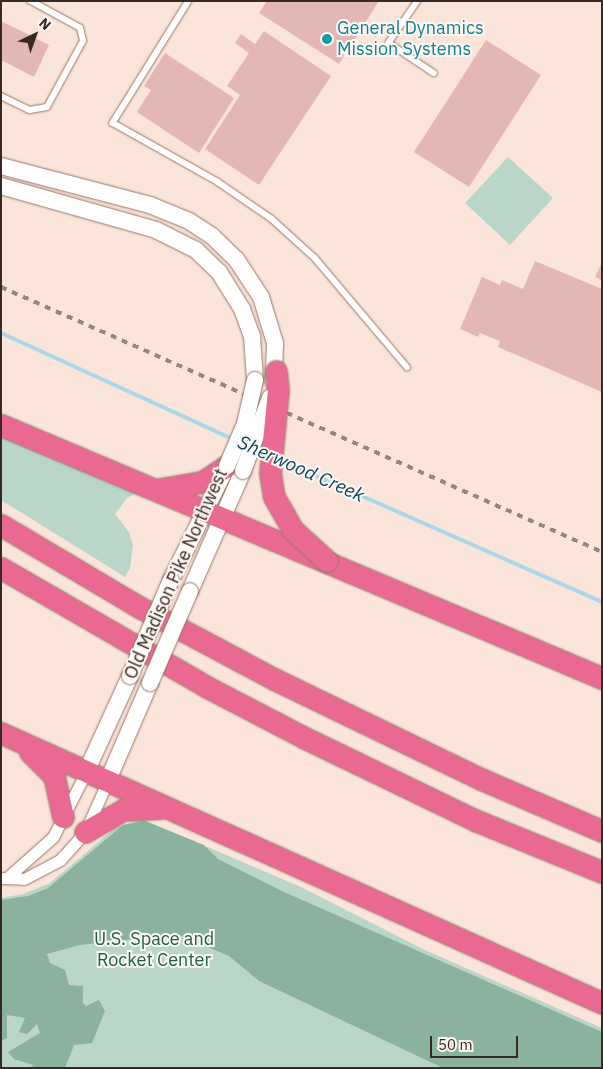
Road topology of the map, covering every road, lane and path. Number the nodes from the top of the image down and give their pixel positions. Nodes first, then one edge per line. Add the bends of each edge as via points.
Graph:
1 (30, 1) edge
2 (189, 1) edge
3 (418, 1) edge
4 (434, 73) dead end
5 (1, 96) edge
6 (1, 166) edge
7 (1, 186) edge
8 (407, 367) dead end
9 (274, 380) junction
10 (1, 424) edge
11 (235, 468) junction
12 (159, 489) junction
13 (214, 512) junction
14 (1, 525) edge
15 (327, 561) junction
16 (1, 568) edge
17 (602, 678) edge
18 (10, 737) edge
19 (87, 770) junction
20 (108, 780) junction
21 (169, 808) junction
22 (63, 817) junction
23 (602, 831) edge
24 (85, 832) junction
25 (602, 872) edge
26 (5, 877) edge
27 (597, 1002) edge

1 - 5 lane via 80,28 83,41 47,107 30,110
2 - 8 lane via 113,123 218,182 272,219 315,258
3 - 4 lane via 389,43
6 - 9 main road, Old Madison Pike Northwest via 150,205 189,221 212,236 236,259 261,297 272,327
7 - 11 main road, Old Madison Pike Northwest, bridge via 156,230 196,250 228,283 252,336 255,380
9 - 11 main road, Old Madison Pike Northwest, bridge via 265,417
9 - 15 highway, bridge via 278,390 270,473 274,497 293,530
10 - 12 highway
11 - 12 highway via 196,484
11 - 13 main road, Old Madison Pike Northwest
12 - 13 highway
13 - 15 highway
13 - 19 main road, Old Madison Pike Northwest, bridge via 172,580
13 - 20 main road, Old Madison Pike Northwest, bridge via 190,591
14 - 23 highway via 139,607 274,679 472,776
15 - 17 highway
16 - 25 highway via 207,687 305,738 476,821
18 - 19 highway
18 - 22 highway via 54,776
19 - 20 highway
19 - 22 street
20 - 21 highway
20 - 24 street
21 - 24 highway via 123,810
21 - 27 highway
22 - 26 street via 43,848
24 - 26 street via 60,860 43,872 24,879

